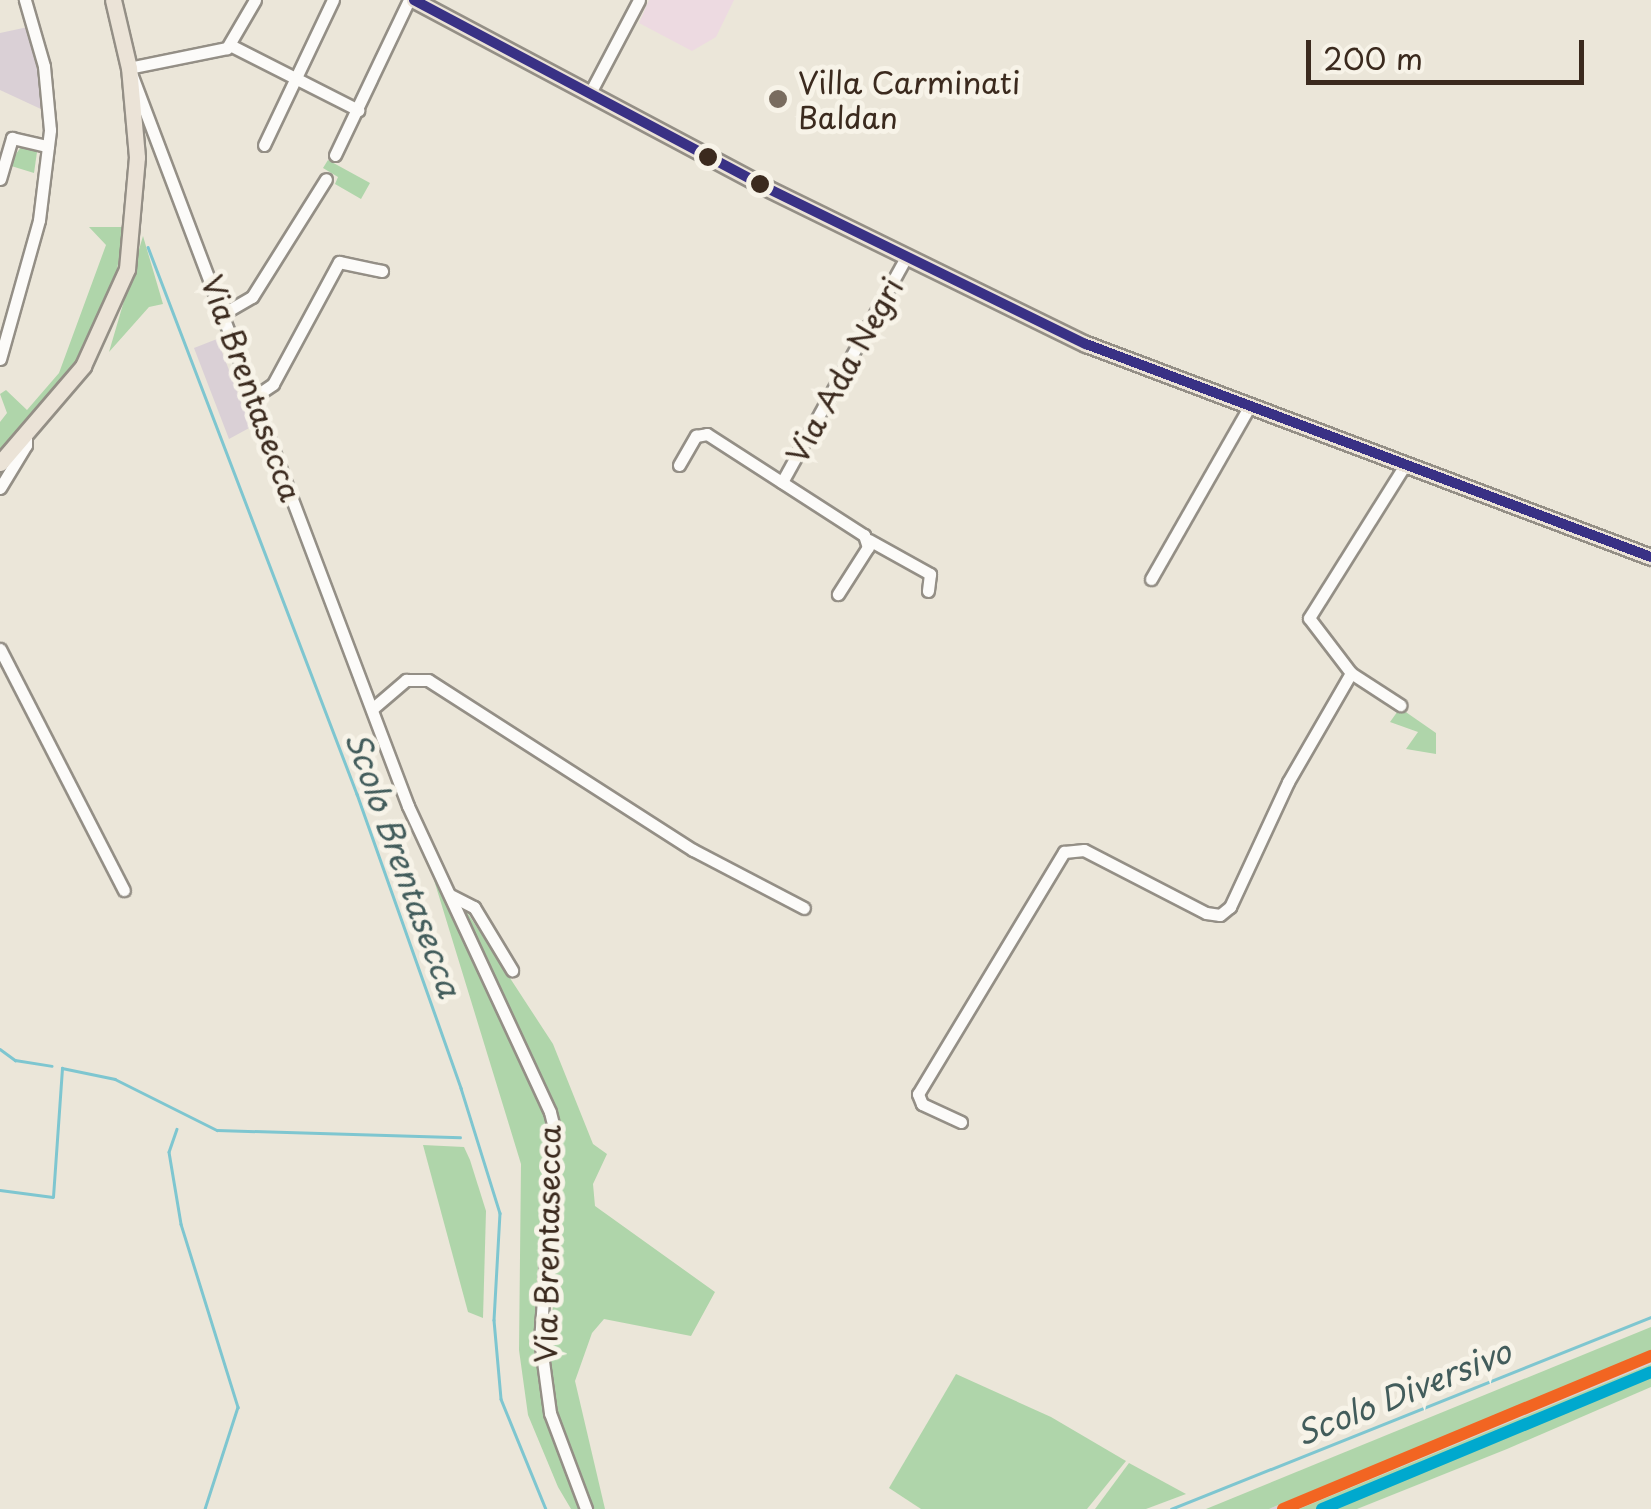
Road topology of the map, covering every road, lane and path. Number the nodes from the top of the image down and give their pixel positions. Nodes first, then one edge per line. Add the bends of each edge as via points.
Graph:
1 (25, 0) edge
2 (113, 0) edge
3 (256, 0) edge
4 (333, 0) edge
5 (412, 0) edge
6 (639, 0) edge
7 (230, 46) junction
8 (129, 68) junction
9 (296, 79) junction
10 (590, 93) junction
11 (358, 110) junction
12 (264, 145) dead end
13 (48, 146) junction
14 (335, 155) dead end
15 (326, 178) dead end
16 (0, 179) edge
17 (906, 257) junction
18 (382, 271) dead end
19 (6, 299) edge
20 (224, 313) junction
21 (0, 359) edge
22 (254, 397) junction
23 (1248, 409) junction
24 (26, 434) junction
25 (0, 463) edge
26 (679, 465) dead end
27 (1403, 468) junction
28 (782, 482) junction
29 (0, 488) edge
30 (869, 540) junction
31 (1651, 557) edge
32 (1151, 579) dead end
33 (928, 591) dead end
34 (838, 594) dead end
35 (0, 649) edge
36 (1351, 673) junction
37 (1400, 705) dead end
38 (372, 709) junction
39 (124, 890) dead end
40 (450, 895) junction
41 (804, 908) dead end
42 (512, 970) dead end
43 (961, 1122) dead end
44 (586, 1509) edge

1 - 13 street via 48,87
2 - 8 main road
3 - 7 street
4 - 9 street
5 - 10 main road
5 - 11 street
6 - 10 street
7 - 8 street
7 - 9 street
8 - 20 street, Via Brentasecca
8 - 24 main road via 138,176 126,269 97,344
9 - 11 street
9 - 12 street
10 - 17 main road
11 - 14 street
13 - 16 street via 12,138
13 - 19 street via 39,220
15 - 20 street via 252,297
17 - 23 main road via 1097,350
17 - 28 street, Via Ada Negri
18 - 22 street via 338,262 273,384
19 - 21 street
20 - 22 street, Via Brentasecca
22 - 38 street, Via Brentasecca
23 - 27 main road
23 - 32 street
24 - 25 main road
24 - 29 street via 26,446
26 - 28 street, Via Ada Negri via 702,433
27 - 31 main road
27 - 36 street via 1310,618
28 - 30 street, Via Ada Negri
30 - 33 street, Via Ada Negri via 930,574
30 - 34 street
35 - 39 street
36 - 37 street
36 - 43 street via 1224,914 1206,914 1071,849 1059,858 957,1021 918,1099
38 - 40 street, Via Brentasecca
38 - 41 street via 413,676 428,680 694,850
40 - 42 street via 474,907
40 - 44 street, Via Brentasecca via 550,1112 541,1324 550,1413

